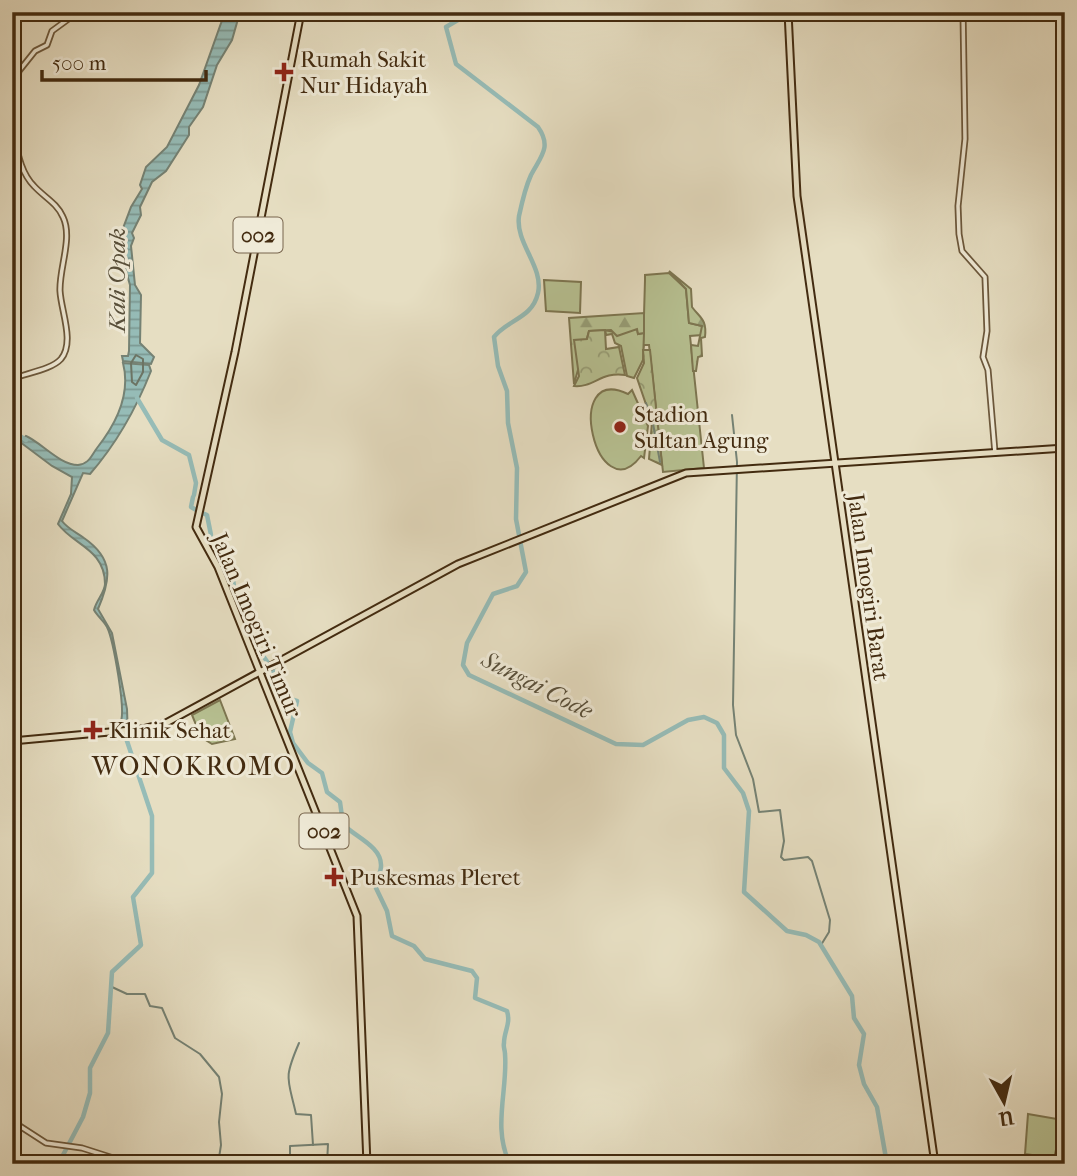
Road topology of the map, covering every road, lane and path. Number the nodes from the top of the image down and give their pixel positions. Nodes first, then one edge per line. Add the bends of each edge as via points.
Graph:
1 (78, 12) edge
2 (301, 12) edge
3 (788, 12) edge
4 (964, 12) edge
5 (12, 106) edge
6 (12, 127) edge
7 (12, 379) edge
8 (1065, 448) edge
9 (995, 453) junction
10 (834, 463) junction
11 (260, 674) junction
12 (12, 741) edge
13 (12, 1121) edge
14 (132, 1164) edge
15 (368, 1164) edge
16 (935, 1164) edge

1 - 5 street via 52,31 47,45 35,51 19,71
2 - 11 main road, Jalan Imogiri Timur / 002 via 197,521 197,532 217,564
3 - 10 main road, Jalan Imogiri Barat via 796,188
4 - 9 street via 965,139 959,229 962,251 985,277 988,331 983,356
6 - 7 street via 29,180 53,201 66,224 60,291 67,342 57,363
8 - 9 main road
9 - 10 main road
10 - 11 main road via 686,473 458,564
10 - 16 main road, Jalan Imogiri Barat
11 - 12 main road via 166,723
11 - 15 main road, Jalan Imogiri Timur / 002 via 357,916
13 - 14 street via 40,1140 77,1146

